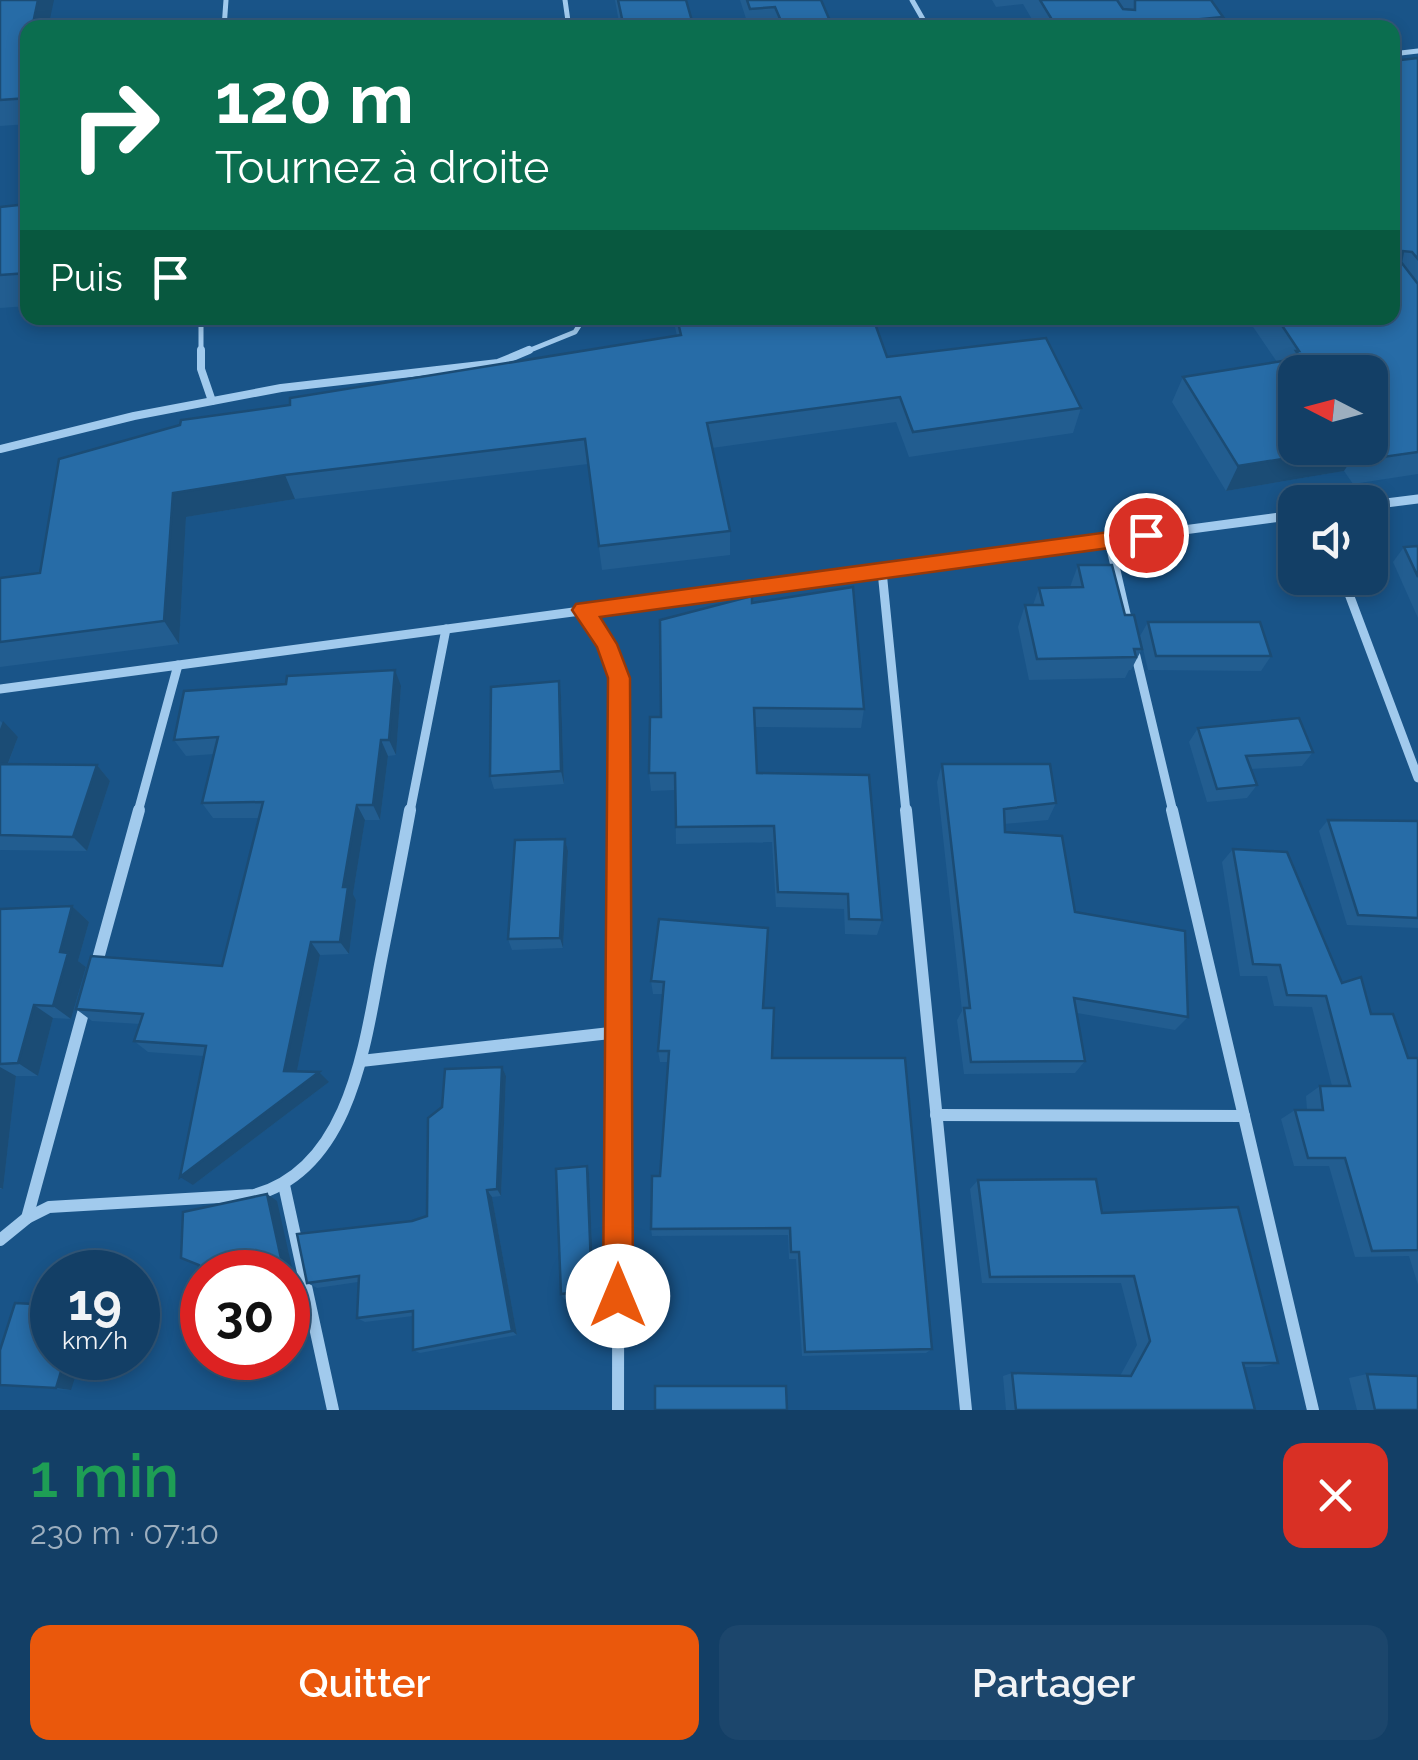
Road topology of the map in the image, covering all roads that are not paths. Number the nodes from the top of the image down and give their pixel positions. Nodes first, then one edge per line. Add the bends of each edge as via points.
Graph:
1 (201, 325) edge
2 (580, 325) edge
3 (212, 401) junction
4 (0, 449) edge
5 (1418, 499) edge
6 (1388, 503) edge
7 (1278, 517) edge
8 (1108, 540) junction
9 (882, 571) junction
10 (1348, 595) edge
11 (583, 610) junction
12 (446, 629) junction
13 (178, 666) junction
14 (0, 689) edge
15 (1418, 778) edge
16 (619, 1032) junction
17 (361, 1061) junction
18 (936, 1114) junction
19 (1244, 1116) junction
20 (284, 1185) junction
21 (27, 1218) junction
22 (0, 1240) edge
23 (333, 1410) edge
24 (618, 1410) edge
25 (966, 1410) edge
26 (1312, 1410) edge

1 - 3 lane via 201,368
2 - 3 lane via 498,363
3 - 4 lane
5 - 6 street
7 - 8 street
8 - 9 street
8 - 19 street
9 - 11 street
9 - 18 street
10 - 15 street
11 - 12 street
11 - 16 street via 619,678
12 - 13 street
12 - 17 street
13 - 14 street
13 - 21 street
16 - 17 street
16 - 24 street
17 - 20 street via 331,1129
18 - 19 street
18 - 25 street
19 - 26 street
20 - 21 street via 216,1200 62,1206
20 - 23 street
21 - 22 street

